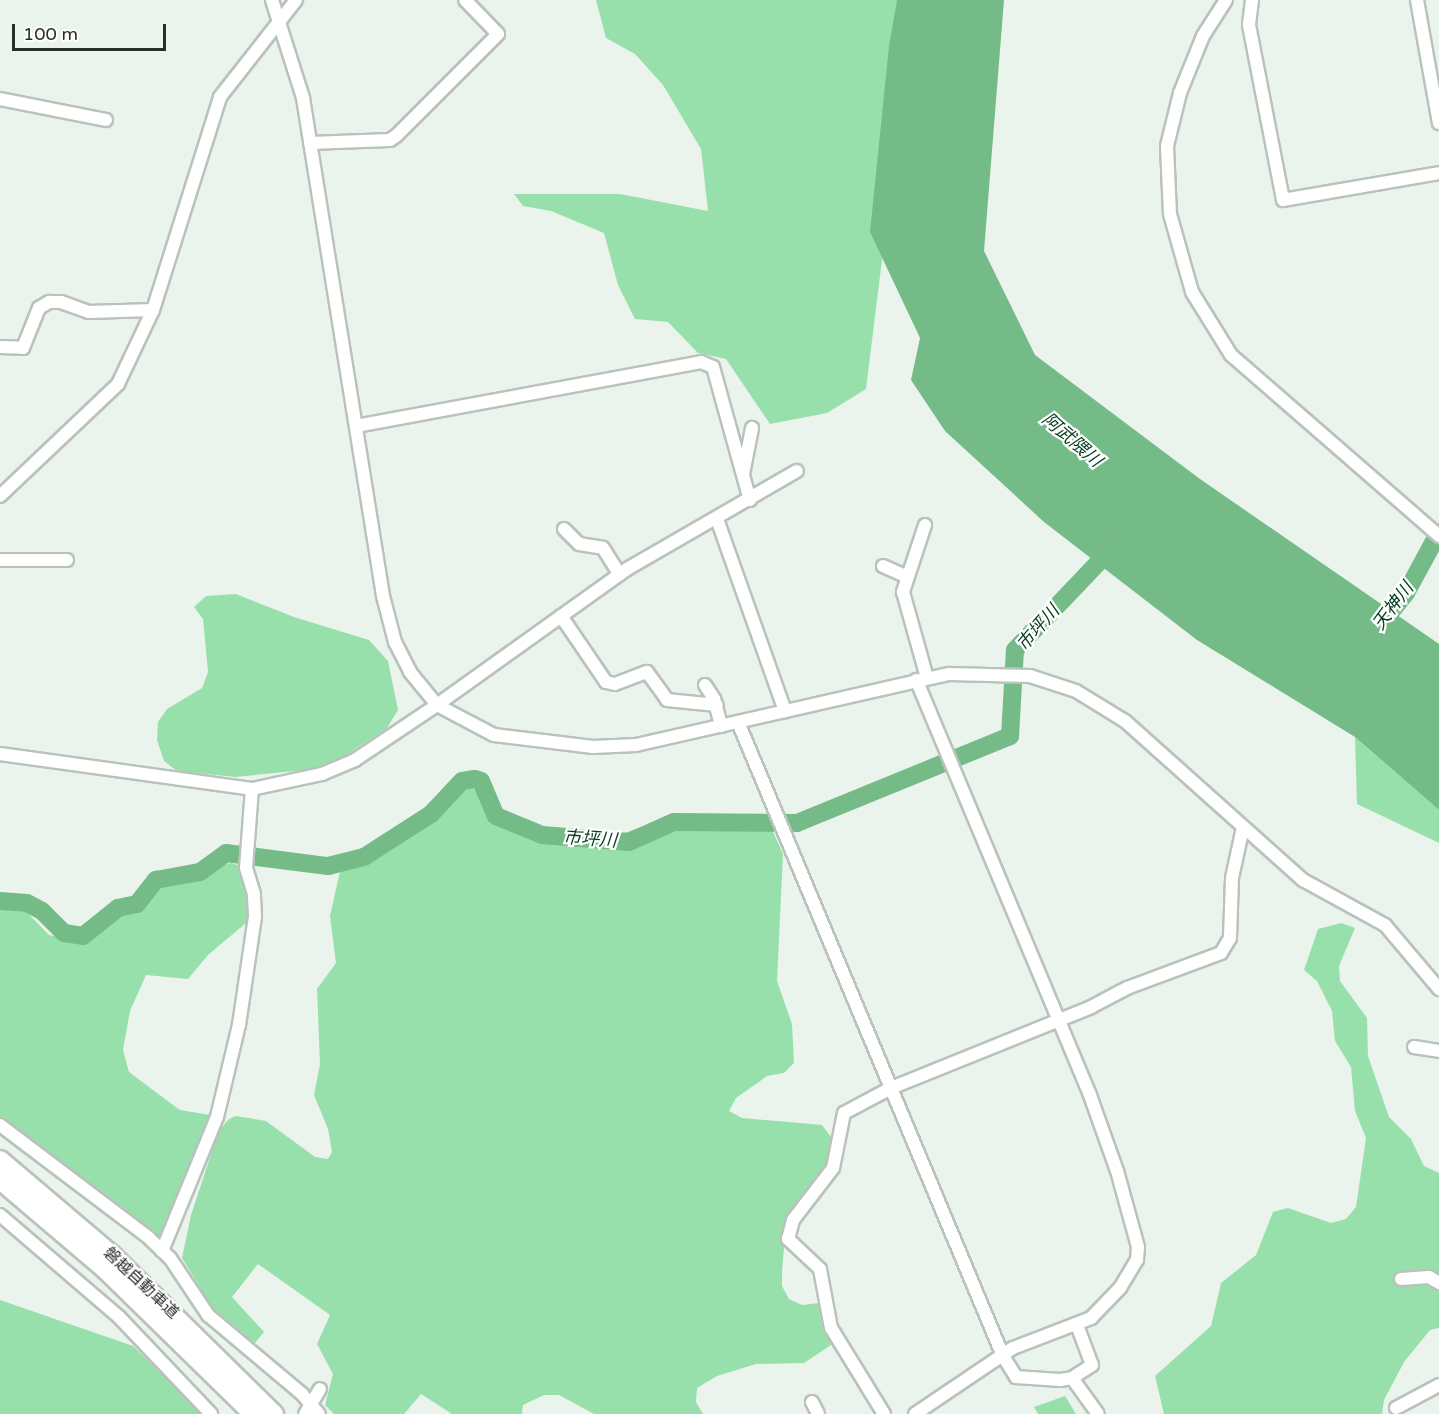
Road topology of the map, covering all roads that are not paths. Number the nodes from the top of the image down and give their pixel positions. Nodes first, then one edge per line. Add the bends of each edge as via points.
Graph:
1 (272, 0) edge
2 (296, 0) edge
3 (465, 0) edge
4 (1226, 0) edge
5 (1252, 0) edge
6 (1417, 0) edge
7 (279, 22) junction
8 (0, 99) edge
9 (106, 120) dead end
10 (1439, 123) edge
11 (310, 143) junction
12 (1439, 172) edge
13 (153, 310) junction
14 (0, 347) edge
15 (356, 426) junction
16 (752, 428) dead end
17 (797, 471) dead end
18 (743, 475) junction
19 (0, 496) edge
20 (750, 500) junction
21 (717, 519) junction
22 (925, 525) dead end
23 (564, 529) dead end
24 (1439, 536) edge
25 (0, 560) edge
26 (67, 560) dead end
27 (883, 566) dead end
28 (619, 574) junction
29 (908, 577) junction
30 (561, 616) junction
31 (922, 679) junction
32 (705, 685) dead end
33 (437, 705) junction
34 (717, 705) junction
35 (785, 711) junction
36 (738, 722) junction
37 (721, 726) junction
38 (0, 754) edge
39 (252, 789) junction
40 (1243, 827) junction
41 (1439, 989) edge
42 (1058, 1018) junction
43 (1414, 1047) dead end
44 (1439, 1051) edge
45 (891, 1088) junction
46 (0, 1125) edge
47 (0, 1160) edge
48 (0, 1180) edge
49 (0, 1215) edge
50 (162, 1251) junction
51 (1401, 1280) dead end
52 (1439, 1283) edge
53 (1077, 1325) junction
54 (1003, 1356) junction
55 (1072, 1378) junction
56 (1439, 1385) edge
57 (320, 1389) dead end
58 (812, 1402) dead end
59 (1396, 1408) dead end
60 (310, 1412) edge
61 (211, 1414) edge
62 (254, 1414) edge
63 (274, 1414) edge
64 (819, 1414) edge
65 (884, 1414) edge
66 (915, 1414) edge
67 (1098, 1414) edge

1 - 7 street
2 - 7 street
3 - 11 street via 498,34 396,136 390,140
4 - 24 street via 1203,36 1184,83 1167,146 1170,214 1192,292 1231,355
5 - 12 street via 1249,25 1283,200
6 - 10 street
7 - 11 street via 300,83
7 - 13 street via 220,97
8 - 9 street
11 - 15 street
13 - 14 street via 88,312 49,302 39,308 23,348
13 - 19 street via 108,397
15 - 18 street via 701,362 713,367
15 - 33 street via 383,596 395,642 410,672
16 - 18 street
17 - 20 street
18 - 20 street
20 - 21 street
21 - 28 street
21 - 35 street
22 - 29 street
23 - 28 street via 579,544 603,548
25 - 26 street
27 - 29 street
28 - 30 street
29 - 31 street via 904,602
30 - 33 street
30 - 34 street via 606,682 615,684 647,672 667,700
31 - 35 street
31 - 40 street via 972,672 1010,673 1076,691 1125,721
31 - 42 street
32 - 34 street
33 - 37 street via 494,735 593,747 636,745
33 - 39 street via 339,767
34 - 37 street
35 - 36 street
36 - 37 street
36 - 45 street
38 - 39 street
39 - 50 street via 246,868 255,915 239,1025 217,1117
40 - 41 street via 1303,880 1385,925
40 - 42 street via 1232,878 1230,939 1221,953 1171,969
42 - 45 street
42 - 53 street via 1118,1171 1138,1247 1137,1260 1120,1288 1101,1310
43 - 44 street
45 - 54 street
45 - 65 street via 844,1113 833,1168 793,1220 788,1237 791,1245 820,1269 831,1328
46 - 50 street via 114,1209
47 - 63 highway, 磐越自動車道 via 113,1256
48 - 62 highway, 磐越自動車道 via 105,1269
49 - 61 street via 119,1317
50 - 60 street via 208,1315 302,1394
51 - 52 street via 1429,1277
53 - 54 street via 1028,1341
53 - 55 street via 1092,1365
54 - 55 street via 1016,1377 1023,1380
54 - 66 street
55 - 67 street
56 - 59 street
57 - 60 street
58 - 64 street

